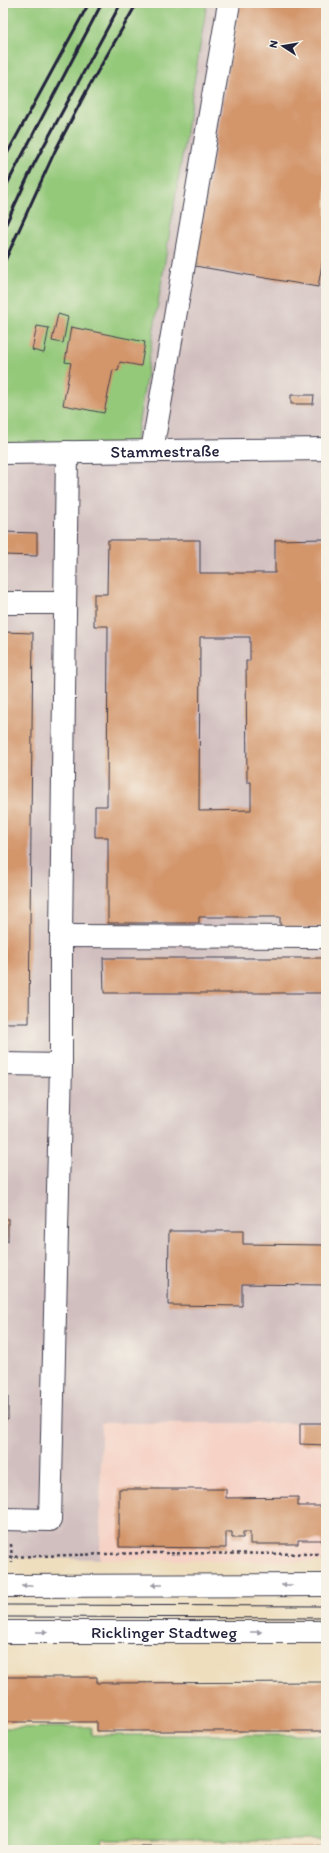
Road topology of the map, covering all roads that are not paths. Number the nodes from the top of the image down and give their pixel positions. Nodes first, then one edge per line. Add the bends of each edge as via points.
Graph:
1 (229, 3) edge
2 (326, 449) edge
3 (152, 451) junction
4 (67, 452) junction
5 (3, 453) edge
6 (3, 603) edge
7 (65, 603) junction
8 (60, 936) junction
9 (326, 937) edge
10 (3, 1064) edge
11 (61, 1065) junction
12 (7, 1520) edge
13 (326, 1585) edge
14 (7, 1586) edge
15 (3, 1632) edge
16 (326, 1632) edge

1 - 3 street
2 - 3 street, Stammestraße
3 - 4 street, Stammestraße
4 - 5 street, Stammestraße
4 - 7 street
6 - 7 street
7 - 8 street
8 - 9 street
8 - 11 street
10 - 11 street
11 - 12 street via 50,1520
13 -> 14 street
15 -> 16 street, Ricklinger Stadtweg

